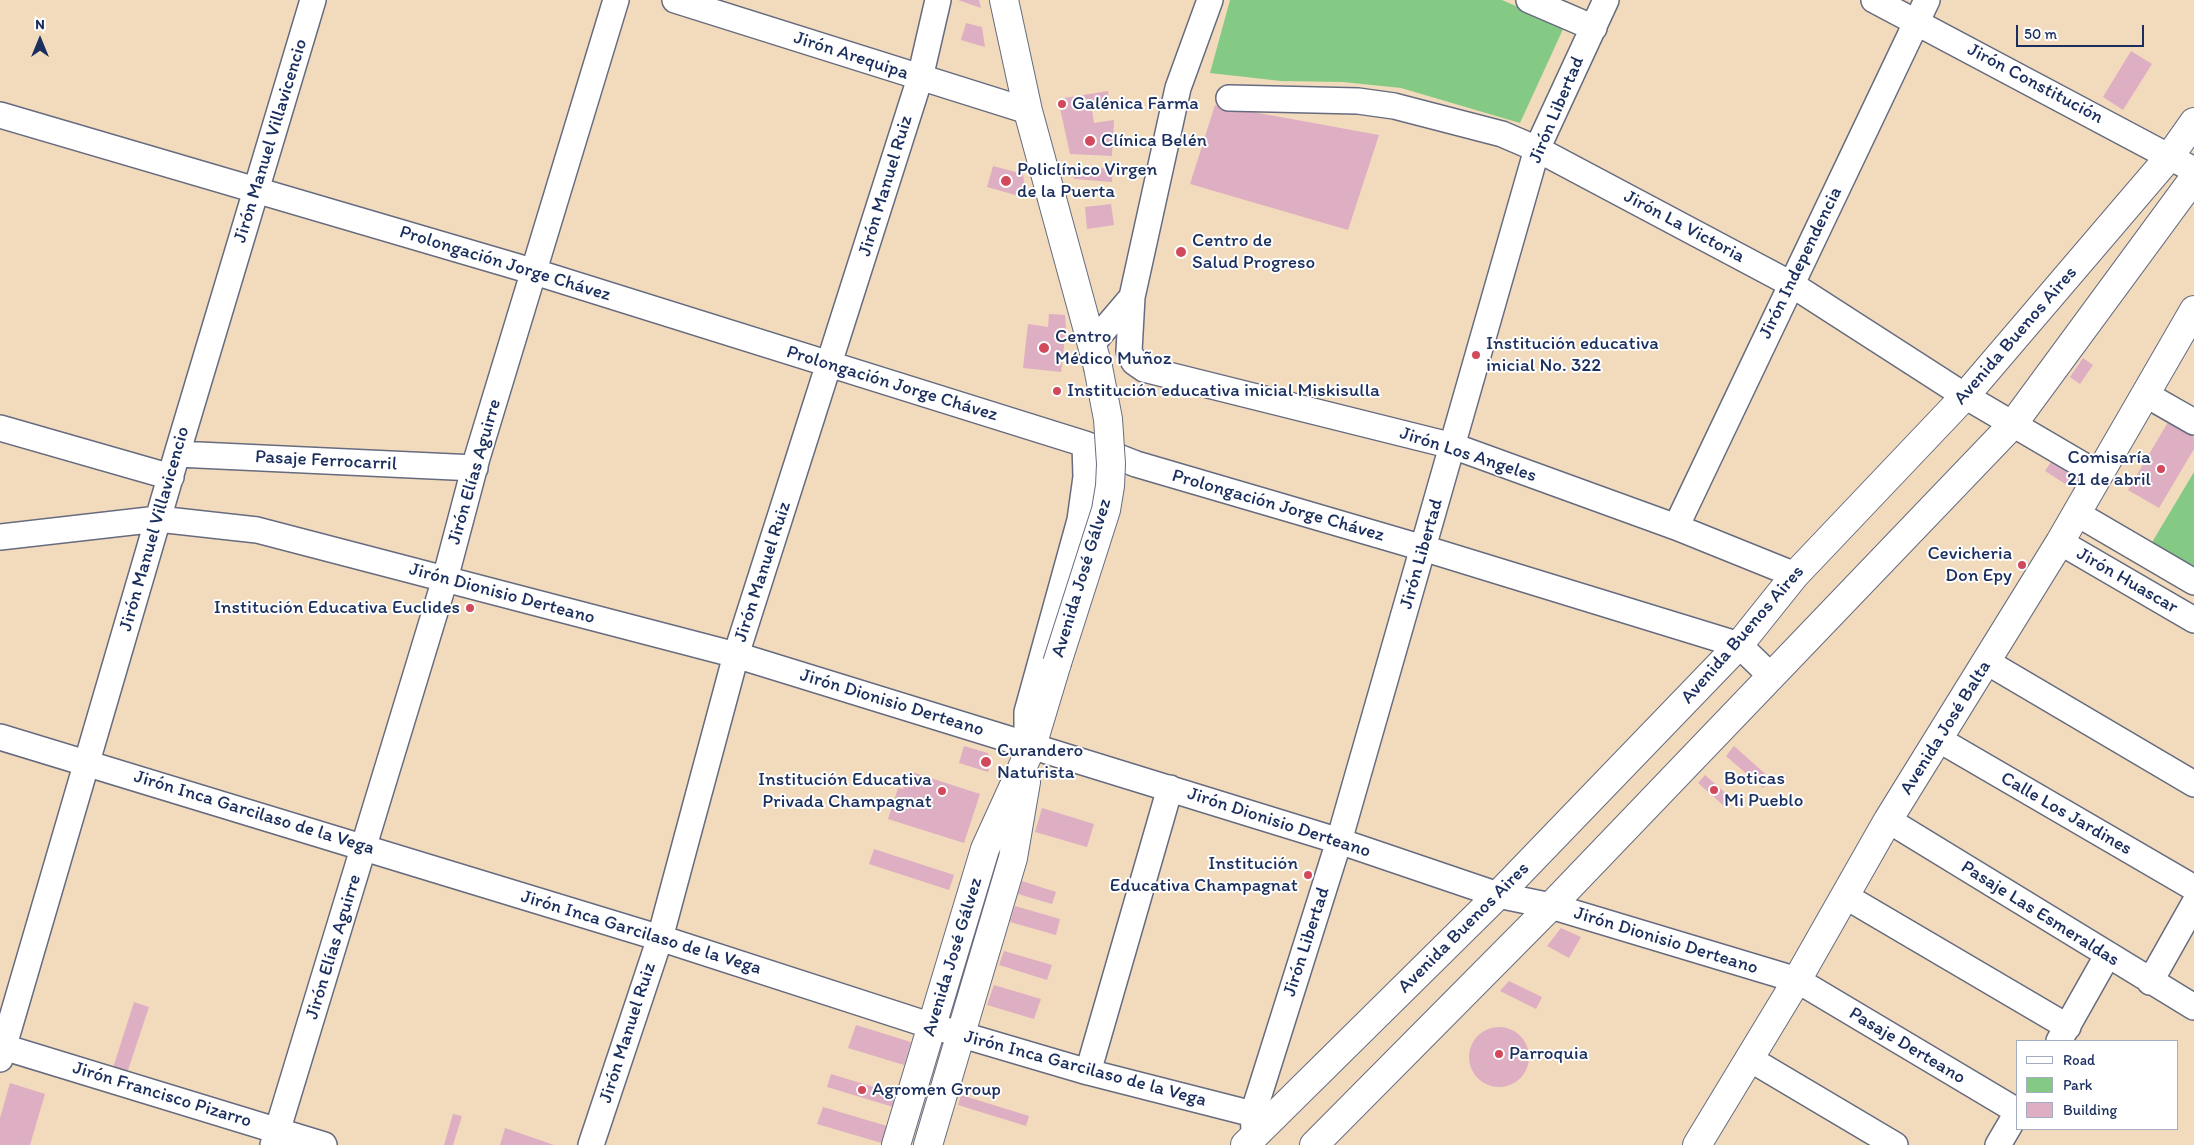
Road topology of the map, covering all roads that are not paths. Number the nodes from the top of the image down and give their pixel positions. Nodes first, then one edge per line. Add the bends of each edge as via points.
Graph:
1 (313, 0) edge
2 (616, 0) edge
3 (675, 0) edge
4 (938, 0) edge
5 (1004, 0) edge
6 (1210, 0) edge
7 (1529, 0) edge
8 (1606, 0) edge
9 (1874, 0) edge
10 (1922, 11) edge
11 (1594, 28) junction
12 (920, 78) junction
13 (1229, 98) dead end
14 (1028, 111) junction
15 (0, 115) edge
16 (2194, 122) edge
17 (1537, 149) junction
18 (2170, 156) junction
19 (2194, 170) edge
20 (2194, 178) edge
21 (256, 190) junction
22 (535, 272) junction
23 (1791, 284) junction
24 (1132, 297) junction
25 (2192, 318) edge
26 (1095, 356) junction
27 (829, 365) junction
28 (2145, 394) junction
29 (1965, 396) junction
30 (2194, 422) edge
31 (2013, 424) junction
32 (0, 428) edge
33 (1086, 444) junction
34 (1453, 446) junction
35 (174, 466) junction
36 (475, 468) junction
37 (2098, 474) junction
38 (2076, 513) junction
39 (158, 519) junction
40 (1676, 527) junction
41 (0, 537) edge
42 (2060, 542) junction
43 (1423, 548) junction
44 (1795, 576) junction
45 (445, 579) junction
46 (2194, 582) edge
47 (2194, 620) edge
48 (1739, 645) junction
49 (736, 655) junction
50 (1987, 662) junction
51 (1771, 676) junction
52 (0, 737) edge
53 (1938, 739) junction
54 (1033, 743) junction
55 (87, 763) junction
56 (2194, 784) edge
57 (1170, 788) junction
58 (1888, 820) junction
59 (1339, 841) junction
60 (364, 847) junction
61 (2194, 888) edge
62 (1498, 895) junction
63 (1846, 896) junction
64 (2194, 904) edge
65 (1550, 906) junction
66 (660, 938) junction
67 (2107, 956) junction
68 (1797, 980) junction
69 (2150, 982) junction
70 (2194, 1007) edge
71 (932, 1026) junction
72 (2064, 1034) edge
73 (961, 1035) junction
74 (1, 1051) edge
75 (1750, 1059) junction
76 (1088, 1072) junction
77 (2016, 1110) edge
78 (2016, 1114) edge
79 (1252, 1135) edge
80 (275, 1138) edge
81 (324, 1145) edge
82 (591, 1145) edge
83 (896, 1145) edge
84 (928, 1145) edge
85 (1314, 1145) edge
86 (1697, 1145) edge
87 (1895, 1145) edge
88 (1998, 1145) edge

1 - 21 street, Jirón Manuel Villavicencio
2 - 22 street, Jirón Elías Aguirre
3 - 12 street, Jirón Arequipa
4 - 12 street, Jirón Manuel Ruiz
5 - 14 main road, Avenida José Gálvez
6 - 24 street via 1178,88
7 - 11 street
8 - 11 street, Jirón Libertad
9 - 10 street, Jirón Constitución
10 - 18 street, Jirón Constitución
10 - 23 street, Jirón Independencia
11 - 17 street, Jirón Libertad
12 - 14 street, Jirón Arequipa
12 - 27 street, Jirón Manuel Ruiz
13 - 17 street, Jirón La Victoria via 1358,101 1394,106 1502,134
14 - 26 main road, Avenida José Gálvez
15 - 21 street, Prolongación Jorge Chávez
16 - 18 main road, Avenida Buenos Aires
17 - 23 street, Jirón La Victoria
17 - 34 street, Jirón Libertad
18 - 19 street, Jirón Constitución
18 - 29 main road, Avenida Buenos Aires
20 - 31 main road
21 - 22 street, Prolongación Jorge Chávez
21 - 35 street, Jirón Manuel Villavicencio
22 - 27 street, Prolongación Jorge Chávez
22 - 36 street, Jirón Elías Aguirre
23 - 29 street, Jirón La Victoria
23 - 40 street, Jirón Independencia
24 - 26 street
24 - 34 street, Jirón Los Angeles via 1129,351 1134,362 1144,369
25 - 28 main road, Avenida José Balta
26 - 54 main road, Avenida José Gálvez, bridge via 1108,419 1110,486 1106,510
27 - 33 street, Prolongación Jorge Chávez
27 - 49 street, Jirón Manuel Ruiz
28 - 30 street
28 - 37 main road, Avenida José Balta
29 - 31 street, Jirón La Victoria
29 - 44 main road, Avenida Buenos Aires
31 - 37 street, Jirón La Victoria
31 - 51 main road
32 - 35 street, Pasaje Ferrocarril
33 - 43 street, Prolongación Jorge Chávez via 1136,464
33 - 54 street via 1086,477 1080,520 1027,712 1027,727
34 - 40 street, Jirón Los Angeles
34 - 43 street, Jirón Libertad
35 - 36 street, Pasaje Ferrocarril
35 - 39 street, Jirón Manuel Villavicencio
36 - 45 street, Jirón Elías Aguirre
37 - 38 main road, Avenida José Balta
38 - 42 main road, Avenida José Balta
38 - 46 street, Jirón Huascar
39 - 41 street, Jirón Dionisio Derteano
39 - 45 street, Jirón Dionisio Derteano via 257,530
39 - 55 street, Jirón Manuel Villavicencio
40 - 44 street, Jirón Los Angeles
42 - 47 street, Jirón Huascar
42 - 50 main road, Avenida José Balta
43 - 48 street, Prolongación Jorge Chávez
43 - 59 street, Jirón Libertad
44 - 48 main road, Avenida Buenos Aires
45 - 49 street, Jirón Dionisio Derteano
45 - 60 street, Jirón Elías Aguirre
48 - 51 street, Prolongación Jorge Chávez
48 - 62 main road, Avenida Buenos Aires
49 - 54 street, Jirón Dionisio Derteano
49 - 66 street, Jirón Manuel Ruiz
50 - 53 main road, Avenida José Balta
50 - 56 street
51 - 65 main road
52 - 55 street, Jirón Inca Garcilaso de la Vega
53 - 58 main road, Avenida José Balta
53 - 61 street, Calle Los Jardines
54 - 57 street, Jirón Dionisio Derteano
54 - 71 main road, Avenida José Gálvez via 985,849
54 - 73 main road, Avenida José Gálvez via 1013,858
55 - 60 street, Jirón Inca Garcilaso de la Vega
55 - 74 street, Jirón Manuel Villavicencio
57 - 59 street, Jirón Dionisio Derteano
57 - 76 street
58 - 63 main road, Avenida José Balta
58 - 67 street, Pasaje Las Esmeraldas
59 - 62 street, Jirón Dionisio Derteano
59 - 79 street, Jirón Libertad
60 - 66 street, Jirón Inca Garcilaso de la Vega
60 - 80 street, Jirón Elías Aguirre
62 - 65 street, Jirón Dionisio Derteano
62 - 79 main road, Avenida Buenos Aires
63 - 68 main road, Avenida José Balta
63 - 72 street
64 - 69 street
65 - 68 street, Jirón Dionisio Derteano
65 - 85 main road
66 - 71 street, Jirón Inca Garcilaso de la Vega
66 - 82 street, Jirón Manuel Ruiz
67 - 69 street, Pasaje Las Esmeraldas
67 - 72 street
68 - 75 main road, Avenida José Balta
68 - 77 street, Pasaje Derteano
69 - 70 street, Pasaje Las Esmeraldas
71 - 73 street, Jirón Inca Garcilaso de la Vega
71 - 83 main road, Avenida José Gálvez
73 - 76 street, Jirón Inca Garcilaso de la Vega
73 - 84 main road, Avenida José Gálvez
74 - 80 street, Jirón Francisco Pizarro
75 - 86 main road, Avenida José Balta
75 - 87 street
76 - 79 street, Jirón Inca Garcilaso de la Vega
78 - 88 street
80 - 81 street, Jirón Francisco Pizarro

